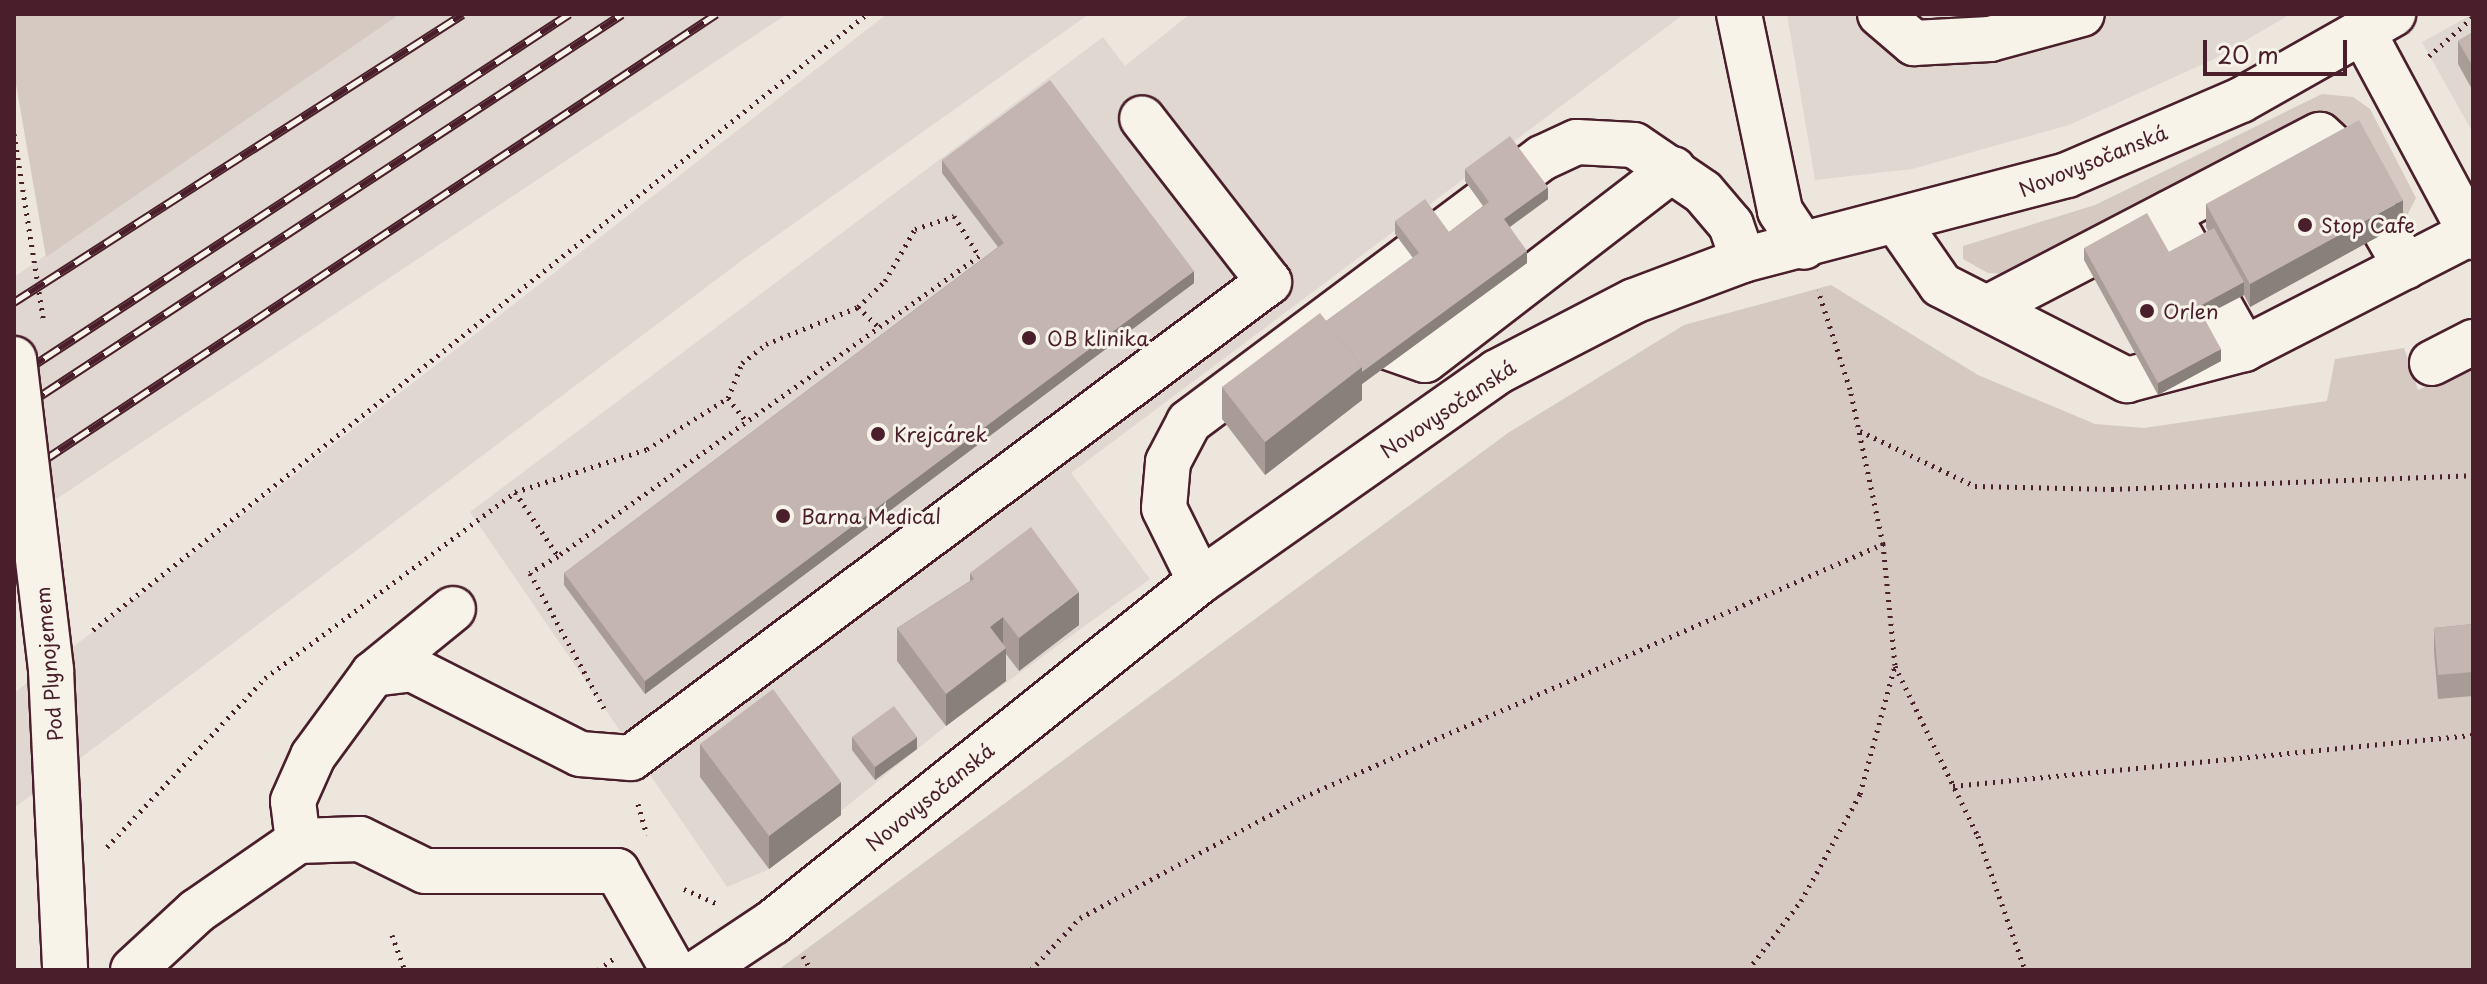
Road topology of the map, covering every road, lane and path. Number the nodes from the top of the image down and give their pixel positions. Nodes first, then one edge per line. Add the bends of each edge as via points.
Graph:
1 (867, 14) edge
2 (1739, 14) edge
3 (1880, 14) edge
4 (2082, 14) edge
5 (2378, 22) edge
6 (1142, 118) dead end
7 (1673, 169) junction
8 (2168, 214) junction
9 (1898, 223) junction
10 (2472, 235) edge
11 (1804, 247) junction
12 (1743, 260) junction
13 (2406, 267) junction
14 (858, 307) junction
15 (1987, 308) junction
16 (1320, 323) junction
17 (879, 327) junction
18 (2473, 342) edge
19 (2244, 349) junction
20 (14, 359) edge
21 (2432, 363) dead end
22 (728, 398) junction
23 (747, 422) junction
24 (1860, 431) junction
25 (2473, 475) edge
26 (515, 492) junction
27 (1883, 544) junction
28 (558, 556) junction
29 (1200, 581) junction
30 (453, 609) dead end
31 (87, 635) dead end
32 (1895, 665) junction
33 (373, 674) junction
34 (2473, 735) edge
35 (631, 758) junction
36 (1953, 786) junction
37 (298, 841) junction
38 (653, 849) dead end
39 (94, 857) dead end
40 (677, 881) dead end
41 (721, 905) dead end
42 (392, 935) dead end
43 (65, 970) edge
44 (133, 970) edge
45 (405, 970) edge
46 (673, 970) edge
47 (701, 970) edge
48 (1031, 970) edge
49 (1748, 970) edge
50 (2025, 970) edge

1 - 31 path
2 - 11 main road via 1780,211
3 - 4 main road via 1914,43 1990,39
5 - 9 main road, Novovysočanská via 2241,100 2067,175
5 - 10 main road
6 - 35 main road via 1269,282
7 - 12 main road via 1731,225
7 - 16 main road via 1634,145 1577,142 1542,158
7 - 16 main road via 1425,360
8 - 13 main road via 2320,135 2341,154
8 - 15 main road
8 - 19 main road
9 - 11 main road, Novovysočanská
9 - 15 main road via 1922,267
10 - 13 main road
11 - 12 main road, Novovysočanská
11 - 24 path
12 - 29 main road, Novovysočanská via 1634,301 1497,372
13 - 19 main road
14 - 17 path
14 - 17 path via 885,281 915,229 954,216 979,256
14 - 22 path via 766,344 742,363
15 - 19 main road via 2127,380
16 - 29 main road via 1189,422 1168,462 1164,508
17 - 23 path
18 - 21 main road
20 - 43 main road, Pod Plynojemem, bridge via 51,670
22 - 23 path
22 - 26 path via 647,449
23 - 28 path
24 - 25 path via 1975,486 2144,489
24 - 27 path
26 - 28 path
26 - 39 path via 265,678
27 - 32 path
27 - 48 path via 1303,797 1080,918
28 - 35 path via 530,573
29 - 47 main road, Novovysočanská via 773,922
30 - 33 main road
32 - 36 path
32 - 49 path via 1860,794 1801,901
33 - 35 main road via 412,669 580,754
33 - 37 main road via 325,731 308,767 293,801
34 - 36 path
35 - 38 path via 643,786 636,810
36 - 50 path
37 - 44 main road via 197,911
37 - 46 main road via 360,839 425,871 617,871
40 - 41 path
42 - 45 path

